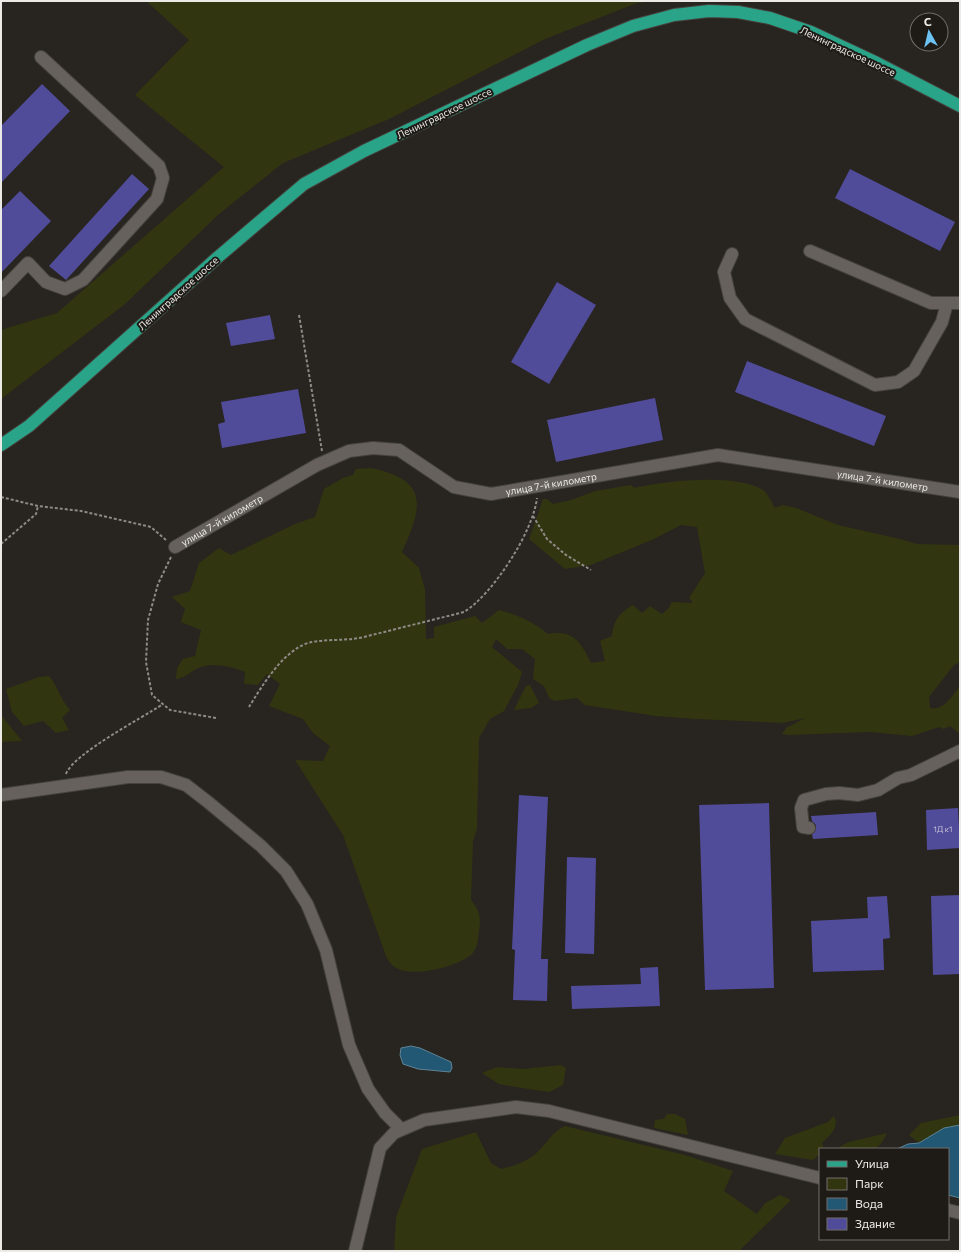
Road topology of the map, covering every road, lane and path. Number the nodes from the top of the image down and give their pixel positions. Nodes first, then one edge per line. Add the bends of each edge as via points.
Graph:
1 (41, 57) dead end
2 (960, 106) edge
3 (810, 251) dead end
4 (732, 254) dead end
5 (1, 291) edge
6 (946, 303) junction
7 (960, 303) edge
8 (299, 315) dead end
9 (1, 445) edge
10 (324, 462) junction
11 (539, 486) junction
12 (960, 492) edge
13 (1, 497) edge
14 (38, 506) junction
15 (533, 516) junction
16 (1, 544) edge
17 (175, 547) junction
18 (591, 570) dead end
19 (163, 704) junction
20 (249, 707) dead end
21 (216, 718) dead end
22 (960, 751) edge
23 (62, 787) junction
24 (1, 796) edge
25 (809, 828) dead end
26 (401, 1129) junction
27 (819, 1178) edge
28 (949, 1210) edge
29 (960, 1213) edge
30 (355, 1251) edge

1 - 5 lane via 159,166 163,178 157,199 83,280 65,289 46,282 28,263
2 - 9 main road, Ленинградское шоссе via 811,32 770,18 738,12 709,11 674,15 633,26 467,102 304,184 218,257 29,426
3 - 6 lane via 931,303
4 - 6 lane via 724,272 730,298 745,319 875,386 898,382 914,371 942,322
6 - 7 lane
8 - 10 path
10 - 11 lane, улица 7-й километр via 349,451 373,448 399,450 454,487 491,494
10 - 17 lane, улица 7-й километр
11 - 12 lane, улица 7-й километр via 718,455
11 - 15 path
13 - 14 path
14 - 16 path via 36,514
14 - 17 path via 81,511 151,527
15 - 18 path via 547,539 566,555
15 - 20 path via 520,545 492,585 470,608 464,612 348,641 312,642 302,646 274,670
17 - 19 path via 158,584 148,620 148,677 152,695
19 - 21 path via 170,710
19 - 23 path via 86,752 68,768
22 - 25 lane via 911,775 898,778 878,790 858,795 826,794 804,800 801,816 803,827
23 - 24 lane
23 - 26 lane via 128,777 161,777 186,785 261,846 281,866 307,904 318,926 349,1045 368,1089 385,1113
26 - 27 lane via 424,1120 516,1107 549,1111
26 - 30 lane via 394,1132 380,1148
28 - 29 lane

